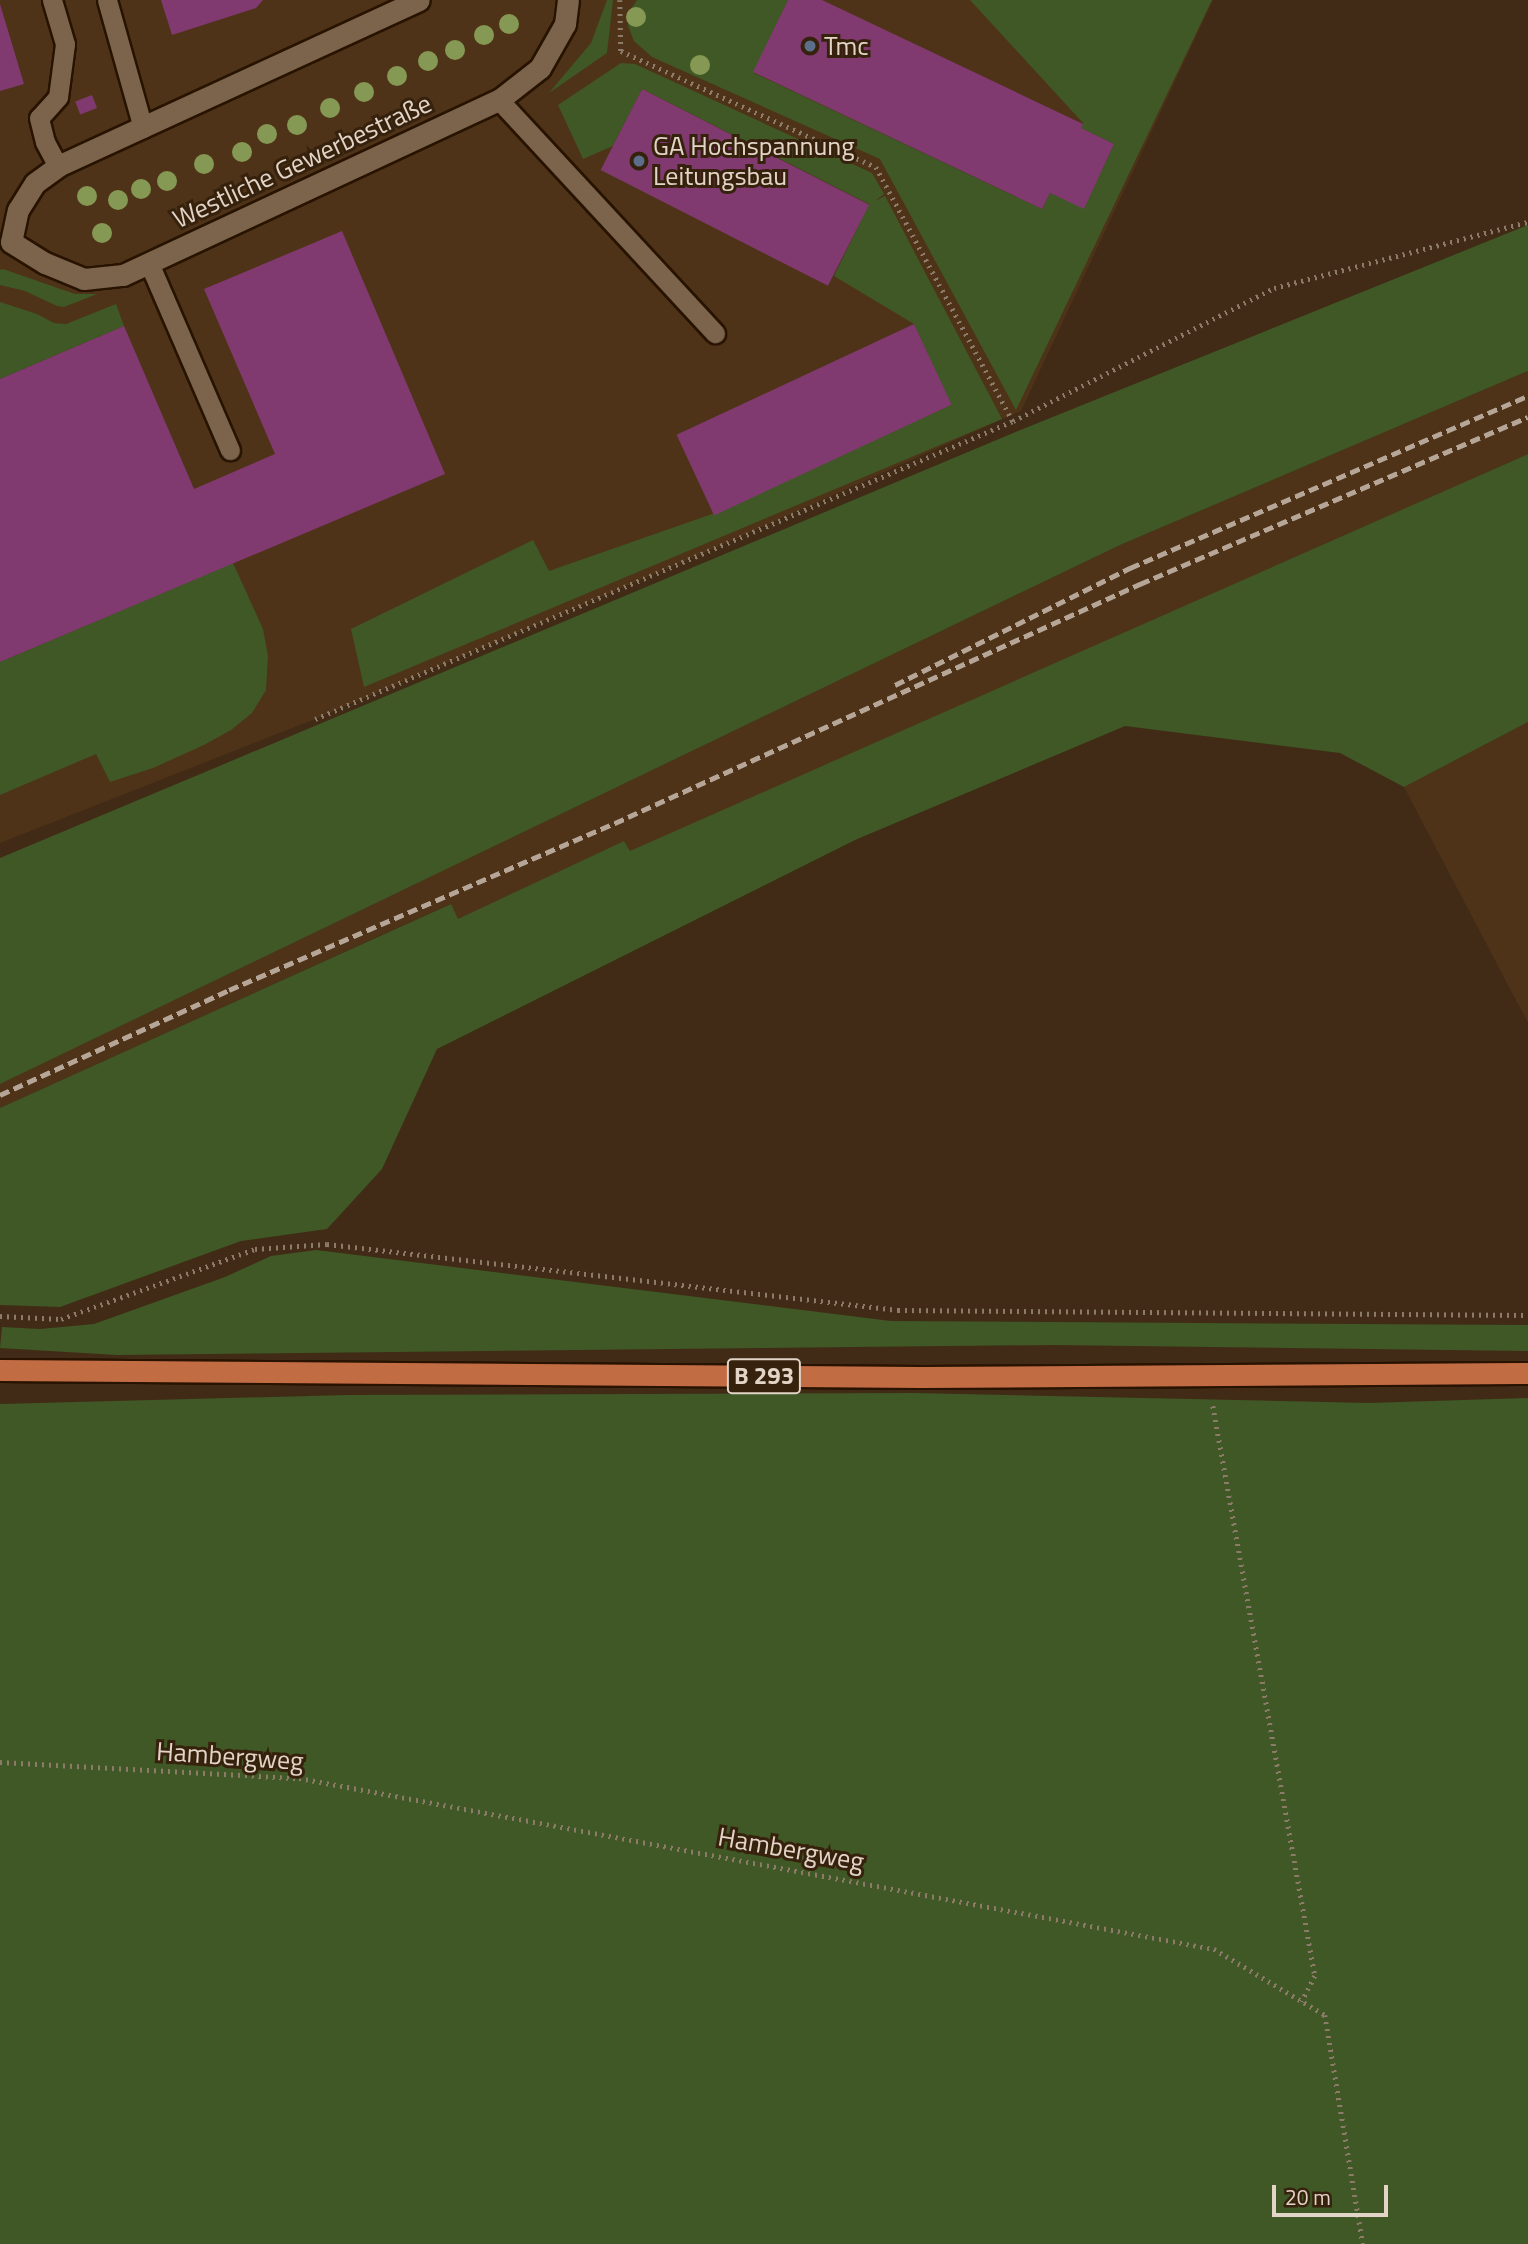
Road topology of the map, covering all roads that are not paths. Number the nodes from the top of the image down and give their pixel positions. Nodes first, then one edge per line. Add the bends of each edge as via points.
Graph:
1 (52, 0) edge
2 (107, 0) edge
3 (419, 0) edge
4 (568, 0) edge
5 (499, 100) junction
6 (143, 128) junction
7 (58, 166) junction
8 (6, 245) edge
9 (149, 263) junction
10 (715, 333) dead end
11 (230, 450) dead end
12 (0, 1370) edge
13 (1528, 1373) edge

1 - 7 lane via 65,44 58,97 39,118
2 - 6 lane
3 - 6 street, Westliche Gewerbestraße
4 - 5 street, Westliche Gewerbestraße via 565,24 540,68
5 - 9 street, Westliche Gewerbestraße
5 - 10 lane
6 - 7 street, Westliche Gewerbestraße
7 - 8 street, Westliche Gewerbestraße via 35,183 18,210
8 - 9 street, Westliche Gewerbestraße via 84,279 122,275
9 - 11 lane
12 - 13 main road, B 293 via 921,1377

